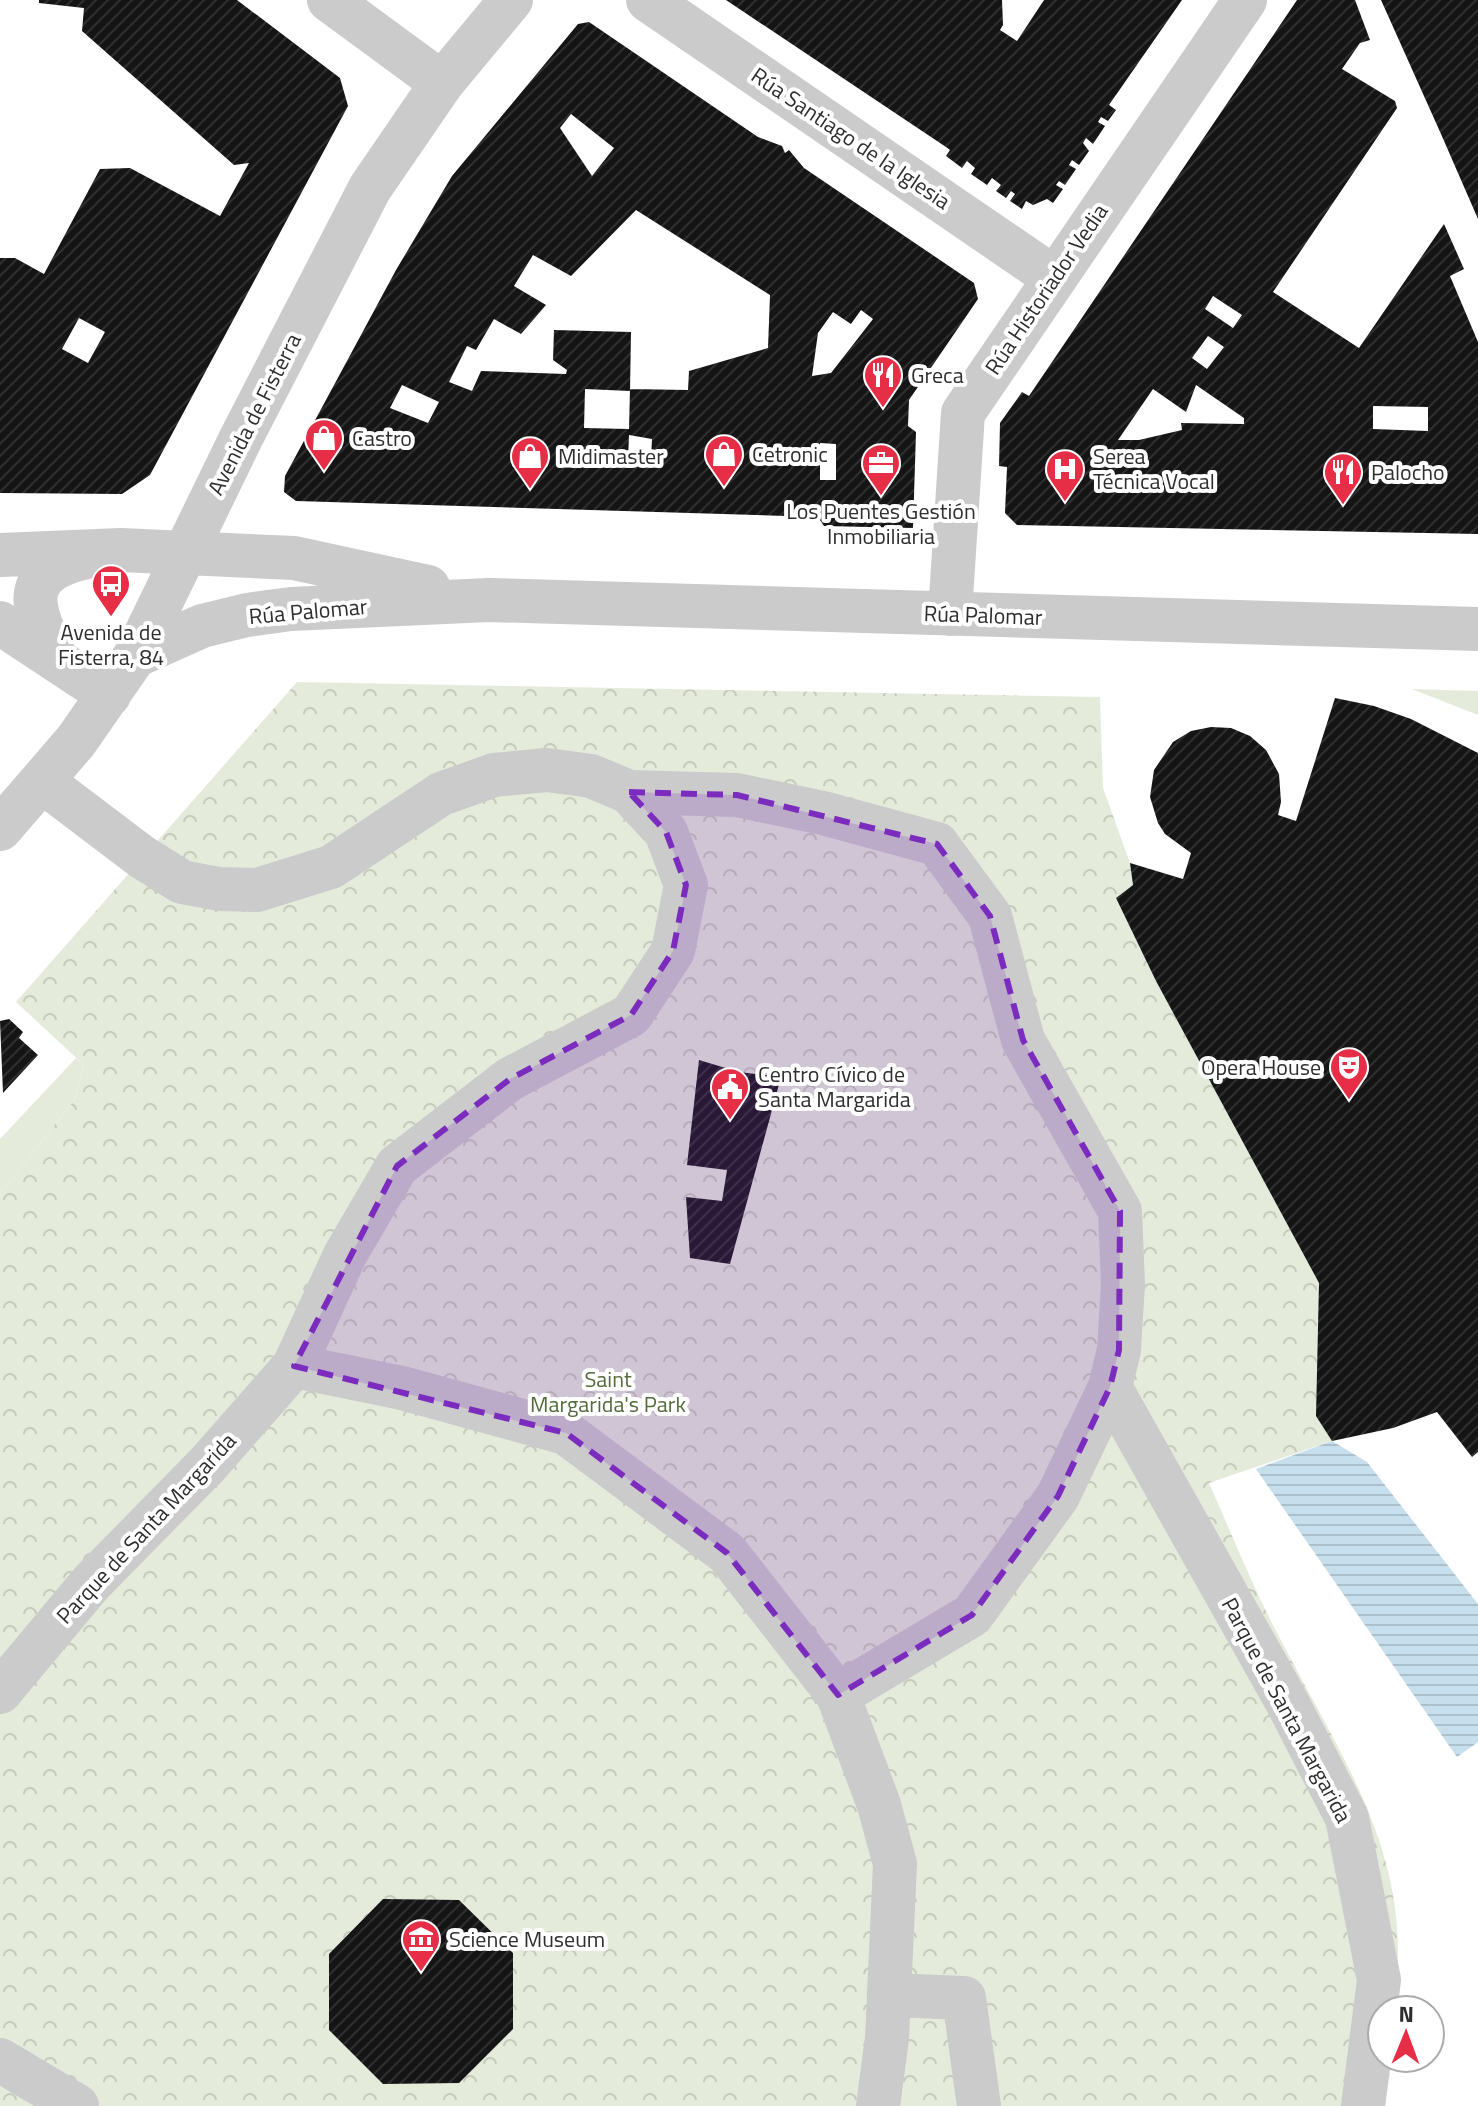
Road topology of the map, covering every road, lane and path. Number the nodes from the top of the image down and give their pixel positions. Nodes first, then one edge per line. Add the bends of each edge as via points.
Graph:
1 (329, 0) edge
2 (511, 0) edge
3 (648, 0) edge
4 (1245, 0) edge
5 (442, 83) junction
6 (1053, 277) junction
7 (121, 550) junction
8 (186, 551) junction
9 (0, 555) edge
10 (489, 600) junction
11 (950, 614) junction
12 (0, 623) edge
13 (1478, 629) edge
14 (135, 656) junction
15 (56, 658) junction
16 (109, 695) junction
17 (43, 782) junction
18 (629, 792) junction
19 (0, 829) edge
20 (294, 1366) junction
21 (1110, 1387) junction
22 (0, 1692) edge
23 (838, 1695) junction
24 (890, 1995) junction
25 (0, 2060) edge
26 (77, 2106) edge
27 (878, 2106) edge
28 (979, 2106) edge
29 (1363, 2106) edge

1 - 5 street
2 - 5 street, Avenida de Fisterra
3 - 6 street, Rúa Santiago de la Iglesia
4 - 6 street, Rúa Historiador Vedia
5 - 8 street, Avenida de Fisterra via 370,188
6 - 11 street, Rúa Historiador Vedia via 963,413
7 - 8 street, Rúa Palomar
7 - 9 street
7 - 15 street via 65,562 38,582 33,602
8 - 10 street, Rúa Palomar via 294,558
8 - 14 street, Avenida de Fisterra
10 - 11 street, Rúa Palomar
10 - 14 street, Rúa Palomar via 247,615 202,626
11 - 13 street, Rúa Palomar
12 - 15 street
14 - 16 street, Avenida de Fisterra
15 - 16 street
16 - 17 street, Avenida de Fisterra
17 - 18 street, Parque de Santa Margarida via 182,882 257,890 331,867 441,794 494,775 547,770 591,776
17 - 19 street, Avenida de Fisterra
18 - 20 street, Parque de Santa Margarida via 666,832 686,885 673,951 631,1015 510,1079 397,1166 345,1255
18 - 21 street, Parque de Santa Margarida via 737,795 937,844 990,916 1023,1040 1120,1211 1123,1284 1119,1350
20 - 22 street, Parque de Santa Margarida via 207,1465 91,1583
20 - 23 street via 402,1388 566,1433 727,1553
21 - 23 street, Parque de Santa Margarida via 1058,1496 972,1615
21 - 29 street, Parque de Santa Margarida via 1347,1818 1379,1980
23 - 24 street via 895,1864
24 - 27 street
24 - 28 street via 964,1998
25 - 26 street

